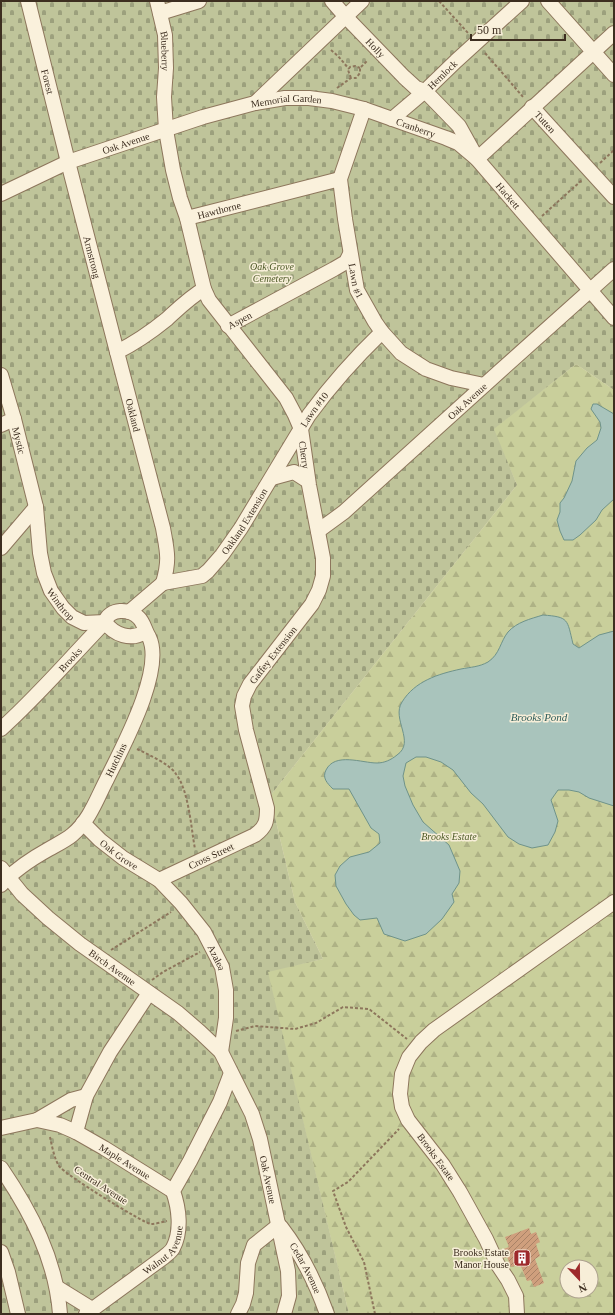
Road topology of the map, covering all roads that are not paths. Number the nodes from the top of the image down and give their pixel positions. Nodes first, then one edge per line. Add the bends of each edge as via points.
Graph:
1 (28, 1) edge
2 (199, 1) edge
3 (332, 1) edge
4 (362, 1) edge
5 (522, 1) edge
6 (548, 1) edge
7 (159, 7) edge
8 (345, 16) junction
9 (614, 33) edge
10 (593, 51) junction
11 (614, 75) edge
12 (425, 91) junction
13 (254, 103) junction
14 (532, 108) junction
15 (364, 109) junction
16 (392, 119) junction
17 (166, 130) junction
18 (476, 158) junction
19 (68, 162) junction
20 (340, 179) junction
21 (1, 194) edge
22 (614, 197) edge
23 (187, 218) junction
24 (350, 254) junction
25 (614, 269) edge
26 (204, 289) junction
27 (590, 290) junction
28 (614, 318) edge
29 (228, 326) junction
30 (382, 332) junction
31 (117, 352) junction
32 (1, 375) edge
33 (484, 385) junction
34 (14, 419) junction
35 (1, 425) edge
36 (301, 429) junction
37 (272, 478) junction
38 (308, 481) junction
39 (36, 507) junction
40 (318, 531) junction
41 (1, 548) edge
42 (163, 582) junction
43 (129, 612) junction
44 (104, 622) junction
45 (145, 632) junction
46 (1, 729) edge
47 (83, 823) junction
48 (263, 829) joint
49 (3, 877) edge
50 (159, 880) junction
51 (614, 902) edge
52 (146, 990) junction
53 (221, 1052) junction
54 (231, 1072) junction
55 (86, 1096) junction
56 (40, 1120) junction
57 (1, 1128) edge
58 (76, 1132) junction
59 (1, 1168) edge
60 (173, 1191) junction
61 (279, 1225) junction
62 (1, 1252) edge
63 (58, 1288) junction
64 (91, 1312) edge
65 (18, 1314) edge
66 (60, 1314) edge
67 (238, 1314) edge
68 (284, 1314) edge
69 (326, 1314) edge
70 (516, 1314) edge

1 - 19 lane, Forest
2 - 7 lane, Blueberry
3 - 8 lane, Holly
4 - 8 lane
5 - 12 lane, Hemlock
6 - 10 lane
7 - 17 lane, Blueberry via 165,35
8 - 12 lane, Holly via 416,88
8 - 13 lane, Memorial Garden
9 - 10 lane, Tutten
10 - 11 lane
10 - 14 lane, Tutten
12 - 16 lane, Cranberry
12 - 18 lane, Hemlock via 459,126
13 - 15 lane, Memorial Garden via 285,98 309,98
13 - 17 lane, Oak Avenue
14 - 18 lane
14 - 22 lane, Tutten
15 - 16 lane, Memorial Garden
15 - 20 lane, Lawn #1
16 - 18 lane, Cranberry via 452,140
17 - 19 lane, Oak Avenue
17 - 23 lane, Hawthorne via 173,170
18 - 27 lane, Hackett
19 - 21 lane, Oak Avenue
19 - 31 lane, Armstrong
20 - 23 lane, Hawthorne
20 - 24 lane, Lawn #1
23 - 26 lane, Aspen
24 - 29 lane, Aspen via 346,262
24 - 30 lane, Lawn #1 via 357,290
25 - 27 lane, Oak Avenue
26 - 29 lane, Aspen
26 - 31 lane via 191,296 136,342
27 - 28 lane, Hackett
27 - 33 lane, Oak Avenue
29 - 36 lane, Lawn #10 via 286,398
30 - 33 lane, Lawn #1 via 401,353 426,369 451,378
30 - 36 lane, Lawn #10 via 337,378
31 - 42 lane, Oakland via 163,528 168,556 168,568
32 - 34 lane, Mystic
33 - 40 lane, Oak Avenue via 344,512
34 - 35 lane
34 - 39 lane, Mystic
36 - 37 lane, Oakland Extension
36 - 38 lane, Cherry
37 - 38 lane, Cherry via 294,472
37 - 42 lane, Oakland Extension via 241,528 208,571 202,576
38 - 40 lane, Cherry
39 - 41 lane
39 - 44 lane, Winthrop via 40,553 51,591 72,617 84,623
40 - 48 lane, Gaffey Extension via 323,558 323,576 319,590 312,604 250,684 242,706 267,808 267,820
42 - 43 lane
43 - 44 lane via 114,612
43 - 45 lane, Hutchins via 139,617 144,624
44 - 45 lane via 119,634 129,637
44 - 46 lane, Brooks
45 - 47 lane, Hutchins via 153,654 144,700 91,813
47 - 49 lane, Hutchins via 72,835
47 - 50 lane, Oak Grove via 123,858
48 - 50 lane, Cross Street
49 - 52 lane, Birch Avenue via 80,944
50 - 53 lane, Azalea via 204,932 222,967 226,990 226,1018
51 - 70 lane, Brooks Estate via 434,1030 409,1057 402,1074 400,1094 408,1120 444,1164 460,1192 516,1296
52 - 53 lane, Birch Avenue via 178,1013
52 - 55 lane
53 - 54 lane, Oak Avenue
54 - 60 lane via 220,1102
54 - 61 lane, Oak Avenue via 252,1114 260,1139
55 - 56 lane via 71,1100
55 - 58 lane
56 - 57 lane
56 - 58 lane, Maple Avenue
58 - 60 lane, Maple Avenue
59 - 63 lane via 21,1198 38,1232
60 - 64 lane, Walnut Avenue via 179,1221 172,1250
61 - 67 lane via 254,1245 248,1263 246,1293
61 - 68 lane, Oak Avenue via 288,1271 289,1296
61 - 69 lane, Cedar Avenue via 308,1268
62 - 65 lane
63 - 64 lane
63 - 66 lane

